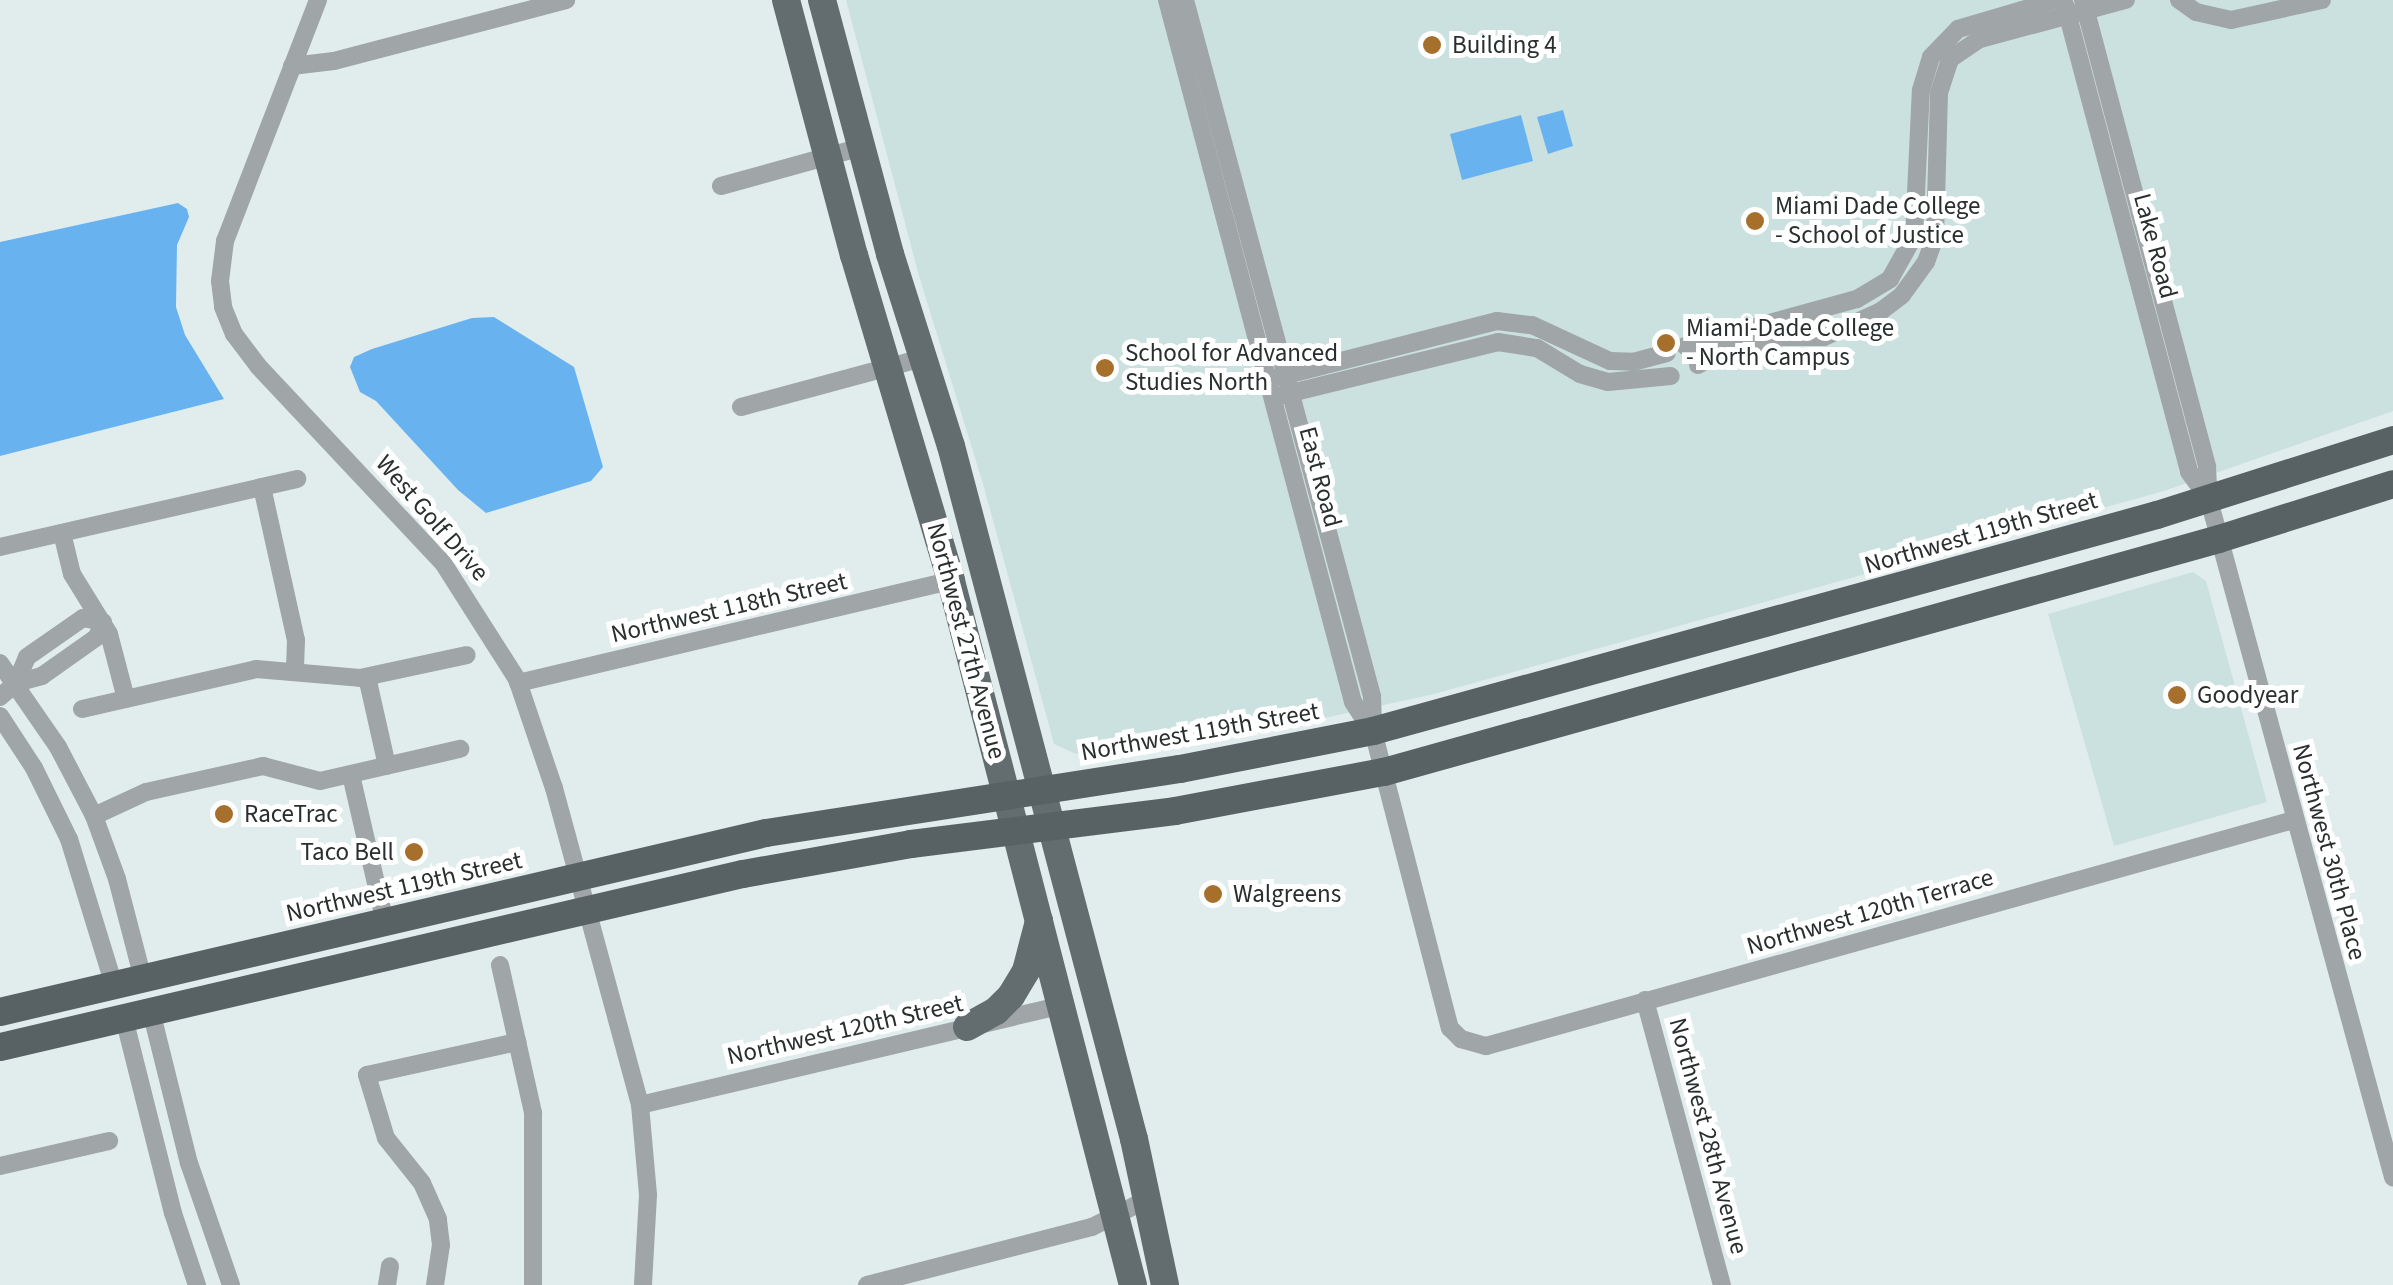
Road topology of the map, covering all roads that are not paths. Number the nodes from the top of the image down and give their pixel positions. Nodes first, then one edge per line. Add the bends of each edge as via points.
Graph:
1 (318, 0) edge
2 (566, 0) edge
3 (786, 0) edge
4 (822, 0) edge
5 (1167, 0) edge
6 (1185, 0) edge
7 (2126, 0) edge
8 (2322, 0) edge
9 (2175, 1) edge
10 (2071, 6) edge
11 (292, 66) junction
12 (862, 147) junction
13 (826, 156) junction
14 (721, 186) dead end
15 (1839, 304) junction
16 (1846, 327) junction
17 (1676, 350) junction
18 (923, 358) junction
19 (1698, 364) junction
20 (890, 367) junction
21 (1671, 376) junction
22 (1279, 386) junction
23 (741, 407) dead end
24 (2393, 440) edge
25 (297, 479) dead end
26 (2393, 484) edge
27 (262, 487) junction
28 (2208, 500) junction
29 (62, 533) junction
30 (2219, 540) junction
31 (0, 546) edge
32 (951, 581) junction
33 (103, 622) junction
34 (70, 628) junction
35 (84, 646) junction
36 (466, 655) dead end
37 (0, 663) edge
38 (294, 671) junction
39 (367, 677) junction
40 (16, 683) junction
41 (518, 683) junction
42 (0, 697) edge
43 (126, 699) junction
44 (82, 709) dead end
45 (0, 716) edge
46 (1373, 731) junction
47 (460, 749) dead end
48 (387, 766) junction
49 (1384, 772) junction
50 (351, 775) junction
51 (1041, 789) junction
52 (1007, 794) junction
53 (94, 816) junction
54 (2294, 820) junction
55 (1051, 826) junction
56 (1016, 831) junction
57 (577, 877) junction
58 (587, 909) junction
59 (1040, 920) junction
60 (385, 922) junction
61 (500, 966) dead end
62 (143, 978) junction
63 (114, 985) junction
64 (1645, 1000) junction
65 (1063, 1005) junction
66 (0, 1012) edge
67 (138, 1015) junction
68 (967, 1027) junction
69 (1460, 1039) joint
70 (518, 1042) junction
71 (0, 1047) edge
72 (640, 1104) junction
73 (109, 1140) dead end
74 (0, 1166) edge
75 (2393, 1176) edge
76 (1146, 1200) junction
77 (1116, 1215) junction
78 (216, 1243) junction
79 (186, 1252) junction
80 (390, 1266) dead end
81 (197, 1285) edge
82 (232, 1285) edge
83 (387, 1285) edge
84 (435, 1285) edge
85 (533, 1285) edge
86 (643, 1285) edge
87 (867, 1285) edge
88 (1133, 1285) edge
89 (1166, 1285) edge
90 (1721, 1285) edge

1 - 11 street, West Golf Drive
2 - 11 street
3 - 13 main road, Northwest 27th Avenue
4 - 12 main road, Northwest 27th Avenue
5 - 22 street, East Road
6 - 22 street, East Road
7 - 10 street
8 - 9 street via 2231,20
10 - 15 street via 1964,26 1936,49 1922,79 1911,247 1883,284
10 - 16 street via 1980,39 1950,60 1939,89 1936,224 1926,262 1891,304
10 - 28 street, Lake Road via 2189,472
11 - 41 street, West Golf Drive via 225,240 225,314 258,366 443,563
12 - 13 street
12 - 18 main road, Northwest 27th Avenue
13 - 14 street
13 - 20 main road, Northwest 27th Avenue
15 - 16 street
15 - 17 street
16 - 19 street via 1817,339 1770,340
17 - 19 street via 1694,352
17 - 21 street via 1664,366
17 - 22 street via 1610,361 1532,325 1498,320
18 - 20 street
18 - 51 main road, Northwest 27th Avenue
19 - 21 street via 1690,377
20 - 23 street
20 - 32 main road, Northwest 27th Avenue
21 - 22 street via 1608,382 1537,348 1498,342
22 - 46 street, East Road via 1354,702
24 - 28 highway, Northwest 119th Street
25 - 27 street
26 - 30 highway
27 - 29 street
27 - 38 street via 296,640
28 - 30 street, Lake Road
28 - 46 highway, Northwest 119th Street
29 - 31 street
29 - 33 street via 72,574
30 - 49 highway
30 - 54 street, Northwest 30th Place
32 - 41 street, Northwest 118th Street
32 - 52 main road, Northwest 27th Avenue
33 - 34 street via 84,618
33 - 35 street
33 - 43 street
34 - 35 street
34 - 40 street via 27,658
35 - 40 street via 42,676
36 - 39 street
37 - 40 street
38 - 39 street
38 - 43 street via 256,668
39 - 48 street
40 - 42 street
40 - 53 street
41 - 57 street, West Golf Drive
43 - 44 street
45 - 63 street via 71,844
46 - 49 street, East Road
46 - 51 highway, Northwest 119th Street
47 - 48 street
48 - 50 street
49 - 55 highway
49 - 69 street, East Road via 1450,1028
50 - 53 street via 320,780 263,766 129,797
50 - 60 street
51 - 52 highway, Northwest 119th Street
51 - 55 main road, Northwest 27th Avenue
52 - 56 main road, Northwest 27th Avenue
52 - 57 highway, Northwest 119th Street via 766,833
53 - 62 street
54 - 64 street, Northwest 120th Terrace
54 - 75 street, Northwest 30th Place
55 - 56 highway
55 - 76 main road, Northwest 27th Avenue
56 - 58 highway via 827,858
56 - 59 main road, Northwest 27th Avenue
57 - 58 street, West Golf Drive
57 - 60 highway, Northwest 119th Street
58 - 67 highway
58 - 72 street, West Golf Drive
59 - 65 main road, Northwest 27th Avenue
59 - 68 main road via 1026,971 1011,996
60 - 62 highway, Northwest 119th Street
61 - 70 street
62 - 63 highway, Northwest 119th Street
62 - 67 highway
63 - 66 highway, Northwest 119th Street
63 - 67 highway
64 - 69 street, Northwest 120th Terrace via 1486,1046
64 - 90 street, Northwest 28th Avenue
65 - 68 street, Northwest 120th Street
65 - 77 main road, Northwest 27th Avenue
67 - 71 highway
67 - 78 street
67 - 79 street
68 - 72 street, Northwest 120th Street
70 - 84 street via 367,1076 386,1138 422,1183 438,1219
70 - 85 street via 533,1121
72 - 86 street, West Golf Drive via 648,1205
73 - 74 street
76 - 77 street
76 - 89 main road, Northwest 27th Avenue
77 - 87 street via 1092,1227
77 - 88 main road, Northwest 27th Avenue
78 - 79 street
78 - 82 street
79 - 81 street
80 - 83 street

